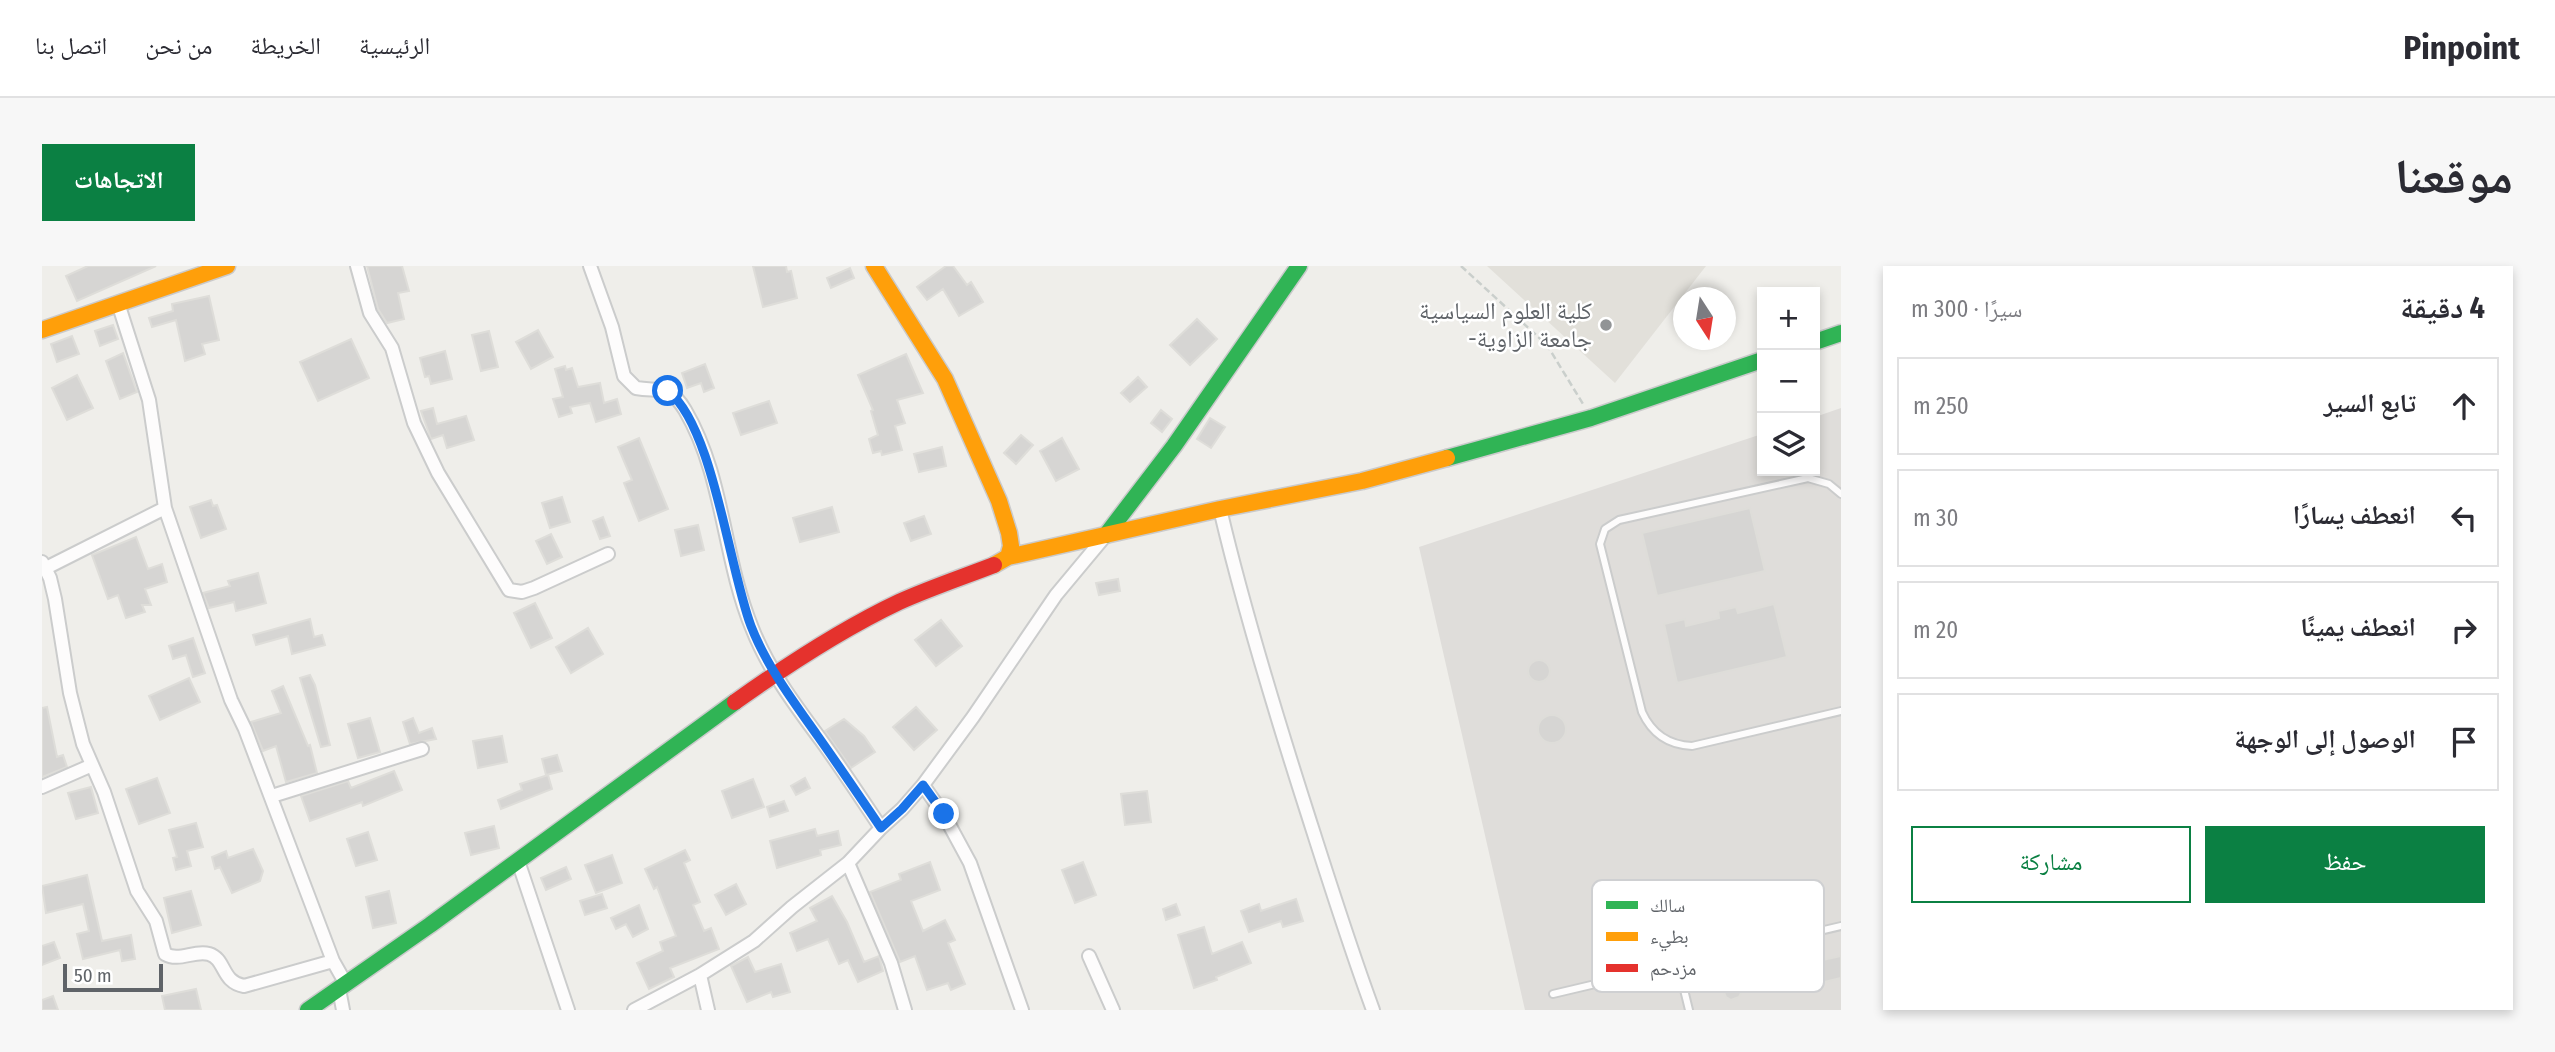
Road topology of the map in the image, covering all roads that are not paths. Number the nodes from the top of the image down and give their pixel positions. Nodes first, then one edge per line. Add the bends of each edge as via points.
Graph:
1 (227, 266) edge
2 (357, 266) edge
3 (590, 266) edge
4 (874, 266) edge
5 (1299, 266) edge
6 (118, 303) junction
7 (42, 330) edge
8 (1841, 333) edge
9 (1820, 340) edge
10 (1757, 362) edge
11 (1841, 494) edge
12 (165, 508) junction
13 (1220, 509) junction
14 (1106, 535) junction
15 (608, 554) dead end
16 (1008, 557) junction
17 (44, 565) edge
18 (775, 673) junction
19 (1841, 710) edge
20 (422, 749) dead end
21 (90, 766) junction
22 (923, 785) junction
23 (42, 787) edge
24 (272, 796) junction
25 (881, 828) junction
26 (518, 861) junction
27 (848, 863) junction
28 (1089, 956) dead end
29 (334, 961) junction
30 (701, 975) junction
31 (1592, 985) edge
32 (342, 987) junction
33 (1685, 992) edge
34 (1553, 994) dead end
35 (308, 1010) edge
36 (344, 1010) edge
37 (568, 1010) edge
38 (634, 1010) edge
39 (708, 1010) edge
40 (905, 1010) edge
41 (1023, 1010) edge
42 (1113, 1010) edge
43 (1373, 1010) edge
44 (1689, 1010) edge

1 - 6 street
2 - 15 street via 370,313 393,348 414,423 438,473 509,590 522,592
3 - 18 street via 624,376 636,388 668,391 686,412 708,462 751,626
4 - 16 street via 946,379 999,501 1009,533
5 - 14 street
6 - 7 street
6 - 12 street via 149,400
8 - 9 street
10 - 13 street via 1591,418 1362,481
11 - 19 lane via 1829,484 1808,478 1619,520 1605,529 1600,544 1642,712 1658,736 1692,747
12 - 17 street
12 - 24 street via 231,700
13 - 14 street
13 - 43 street via 1281,732
14 - 16 street
14 - 22 street via 1056,595
16 - 18 street via 869,617
17 - 21 street
18 - 25 street
18 - 26 street
20 - 24 street
21 - 23 street
21 - 29 street via 104,792 137,891 156,921 165,954 211,954 230,981 244,986
22 - 25 street
22 - 41 street via 970,863
24 - 29 street
25 - 27 street
26 - 32 street
26 - 37 street
27 - 30 street via 754,941
27 - 40 street via 891,963
28 - 42 street
29 - 32 street
30 - 38 street
30 - 39 street
31 - 34 lane
32 - 35 street
32 - 36 street
33 - 44 lane

